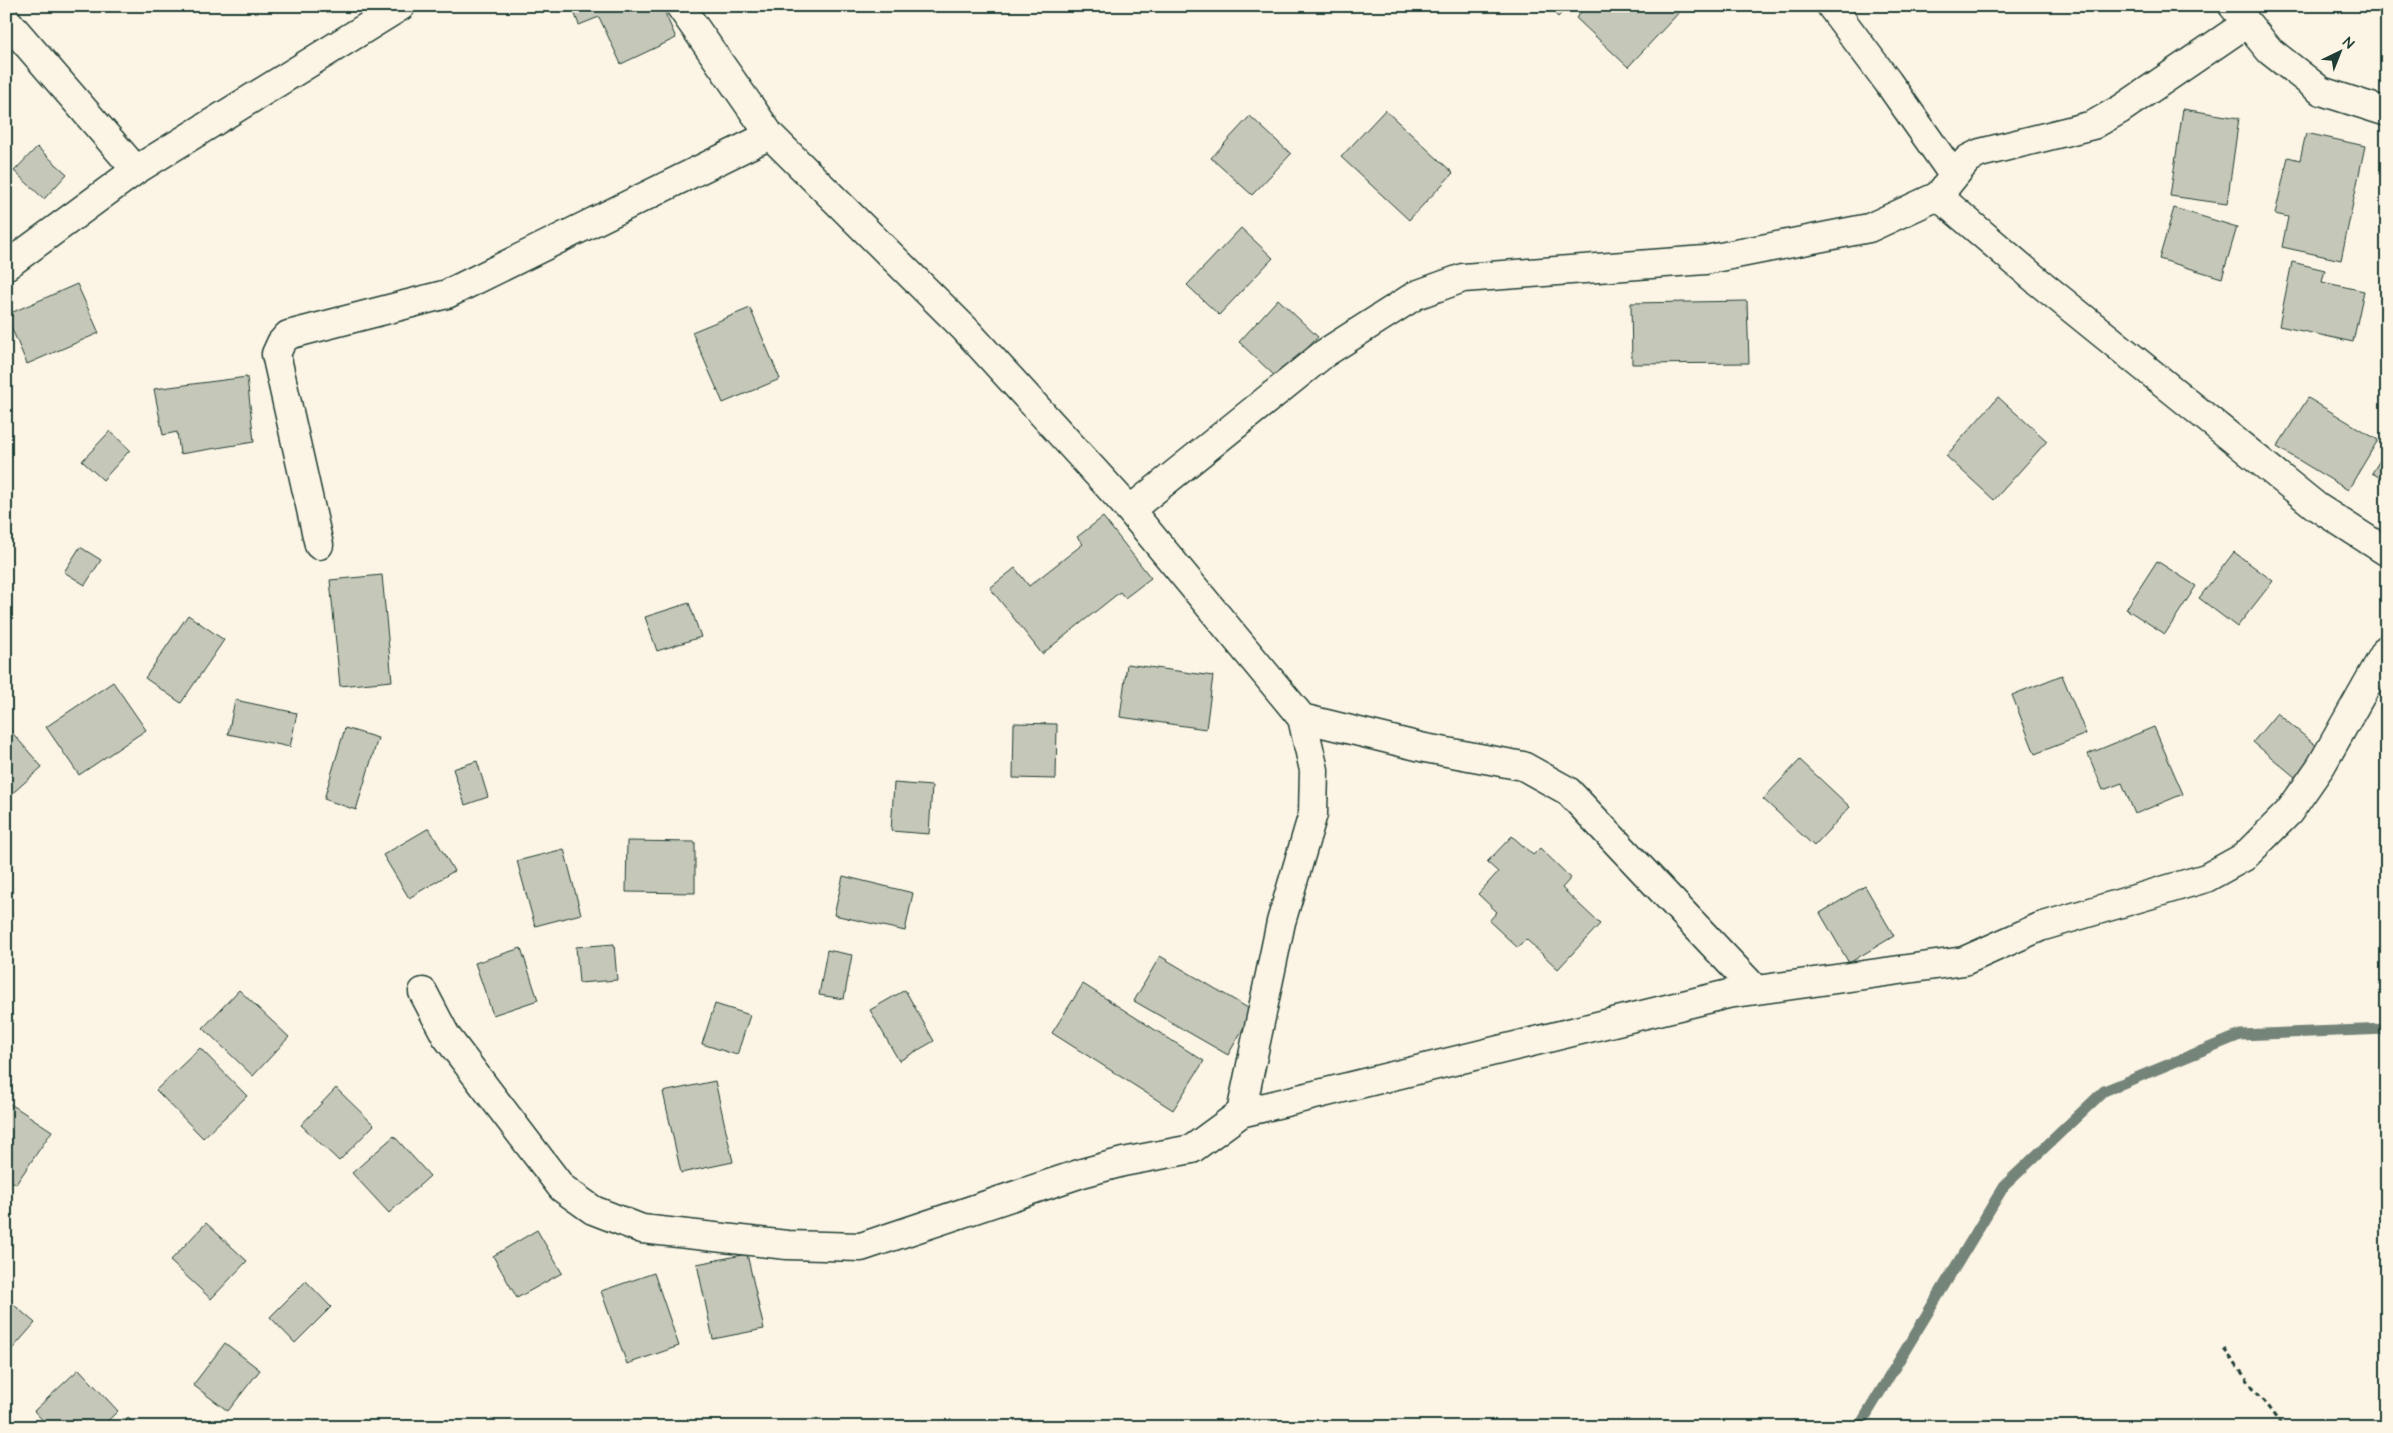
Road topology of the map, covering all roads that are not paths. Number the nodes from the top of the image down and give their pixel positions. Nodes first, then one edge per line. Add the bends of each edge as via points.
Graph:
1 (401, 6) edge
2 (680, 6) edge
3 (1831, 6) edge
4 (2240, 14) edge
5 (6, 20) edge
6 (2387, 112) edge
7 (770, 135) junction
8 (136, 170) junction
9 (1946, 186) junction
10 (6, 266) edge
11 (1130, 510) junction
12 (319, 546) dead end
13 (2387, 552) edge
14 (2387, 649) edge
15 (1302, 718) junction
16 (1756, 990) junction
17 (422, 992) dead end
18 (1241, 1113) junction

1 - 8 street
2 - 7 street
3 - 9 street via 1888,82
4 - 6 street via 2270,52 2321,92
4 - 9 street via 2121,109 2093,125 1980,153 1968,159
5 - 8 street
7 - 11 street via 965,329
7 - 12 street via 447,294 288,335 276,354
8 - 10 street
9 - 11 street via 1869,228 1706,260 1463,278 1416,295 1325,353
9 - 13 street via 2040,283 2317,507
11 - 15 street
14 - 16 street via 2321,766 2289,812 2244,857 2206,878 2040,927 1964,961
15 - 16 street via 1425,748 1523,766 1568,791
15 - 18 street via 1314,770 1313,814 1281,922
16 - 18 street via 1719,996
17 - 18 street via 446,1036 562,1188 593,1210 642,1229 787,1245 861,1247 1082,1173 1192,1149

